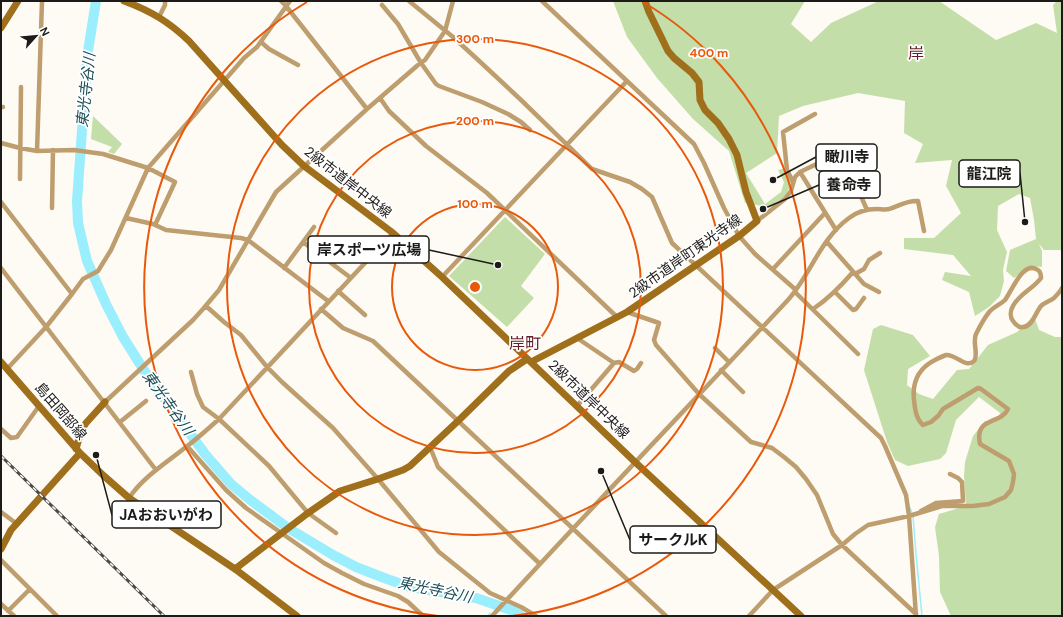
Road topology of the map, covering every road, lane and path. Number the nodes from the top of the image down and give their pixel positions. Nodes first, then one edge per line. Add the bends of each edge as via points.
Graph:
1 (18, 1) edge
2 (42, 1) edge
3 (124, 1) edge
4 (165, 1) edge
5 (281, 1) edge
6 (290, 1) edge
7 (409, 1) edge
8 (453, 1) edge
9 (542, 1) edge
10 (645, 1) edge
11 (382, 5) dead end
12 (286, 6) junction
13 (159, 17) junction
14 (1, 28) edge
15 (445, 31) junction
16 (261, 42) junction
17 (421, 63) junction
18 (298, 65) dead end
19 (224, 81) junction
20 (627, 81) junction
21 (21, 87) dead end
22 (380, 98) junction
23 (367, 109) junction
24 (816, 114) dead end
25 (530, 130) dead end
26 (1, 143) edge
27 (567, 144) junction
28 (20, 148) junction
29 (53, 150) junction
30 (37, 151) junction
31 (304, 166) junction
32 (148, 168) junction
33 (800, 172) junction
34 (20, 179) dead end
35 (793, 182) junction
36 (1, 202) edge
37 (52, 208) dead end
38 (505, 210) junction
39 (867, 210) junction
40 (825, 213) junction
41 (126, 218) junction
42 (757, 221) junction
43 (155, 225) junction
44 (314, 227) dead end
45 (836, 230) junction
46 (924, 231) dead end
47 (393, 233) junction
48 (739, 236) junction
49 (248, 240) junction
50 (303, 242) junction
51 (827, 242) junction
52 (880, 254) dead end
53 (697, 266) junction
54 (1, 268) edge
55 (284, 268) junction
56 (773, 269) junction
57 (854, 273) junction
58 (350, 278) junction
59 (442, 278) junction
60 (1062, 288) edge
61 (338, 291) junction
62 (796, 291) junction
63 (835, 292) junction
64 (878, 292) dead end
65 (72, 294) junction
66 (864, 298) dead end
67 (328, 301) junction
68 (206, 306) junction
69 (321, 309) junction
70 (813, 309) junction
71 (627, 312) junction
72 (365, 315) dead end
73 (617, 317) junction
74 (46, 326) junction
75 (762, 327) junction
76 (577, 338) junction
77 (715, 348) dead end
78 (858, 354) dead end
79 (529, 360) junction
80 (1, 362) edge
81 (730, 362) junction
82 (614, 363) junction
83 (641, 363) dead end
84 (267, 367) junction
85 (7, 369) junction
86 (721, 370) junction
87 (191, 372) dead end
88 (743, 392) dead end
89 (699, 394) junction
90 (146, 401) dead end
91 (105, 402) junction
92 (39, 406) junction
93 (577, 406) junction
94 (219, 419) junction
95 (458, 421) junction
96 (120, 422) junction
97 (1, 428) edge
98 (187, 446) junction
99 (430, 447) junction
100 (78, 451) junction
101 (635, 462) junction
102 (156, 470) junction
103 (950, 474) dead end
104 (378, 479) junction
105 (129, 498) junction
106 (1, 512) edge
107 (308, 513) junction
108 (916, 514) junction
109 (909, 516) junction
110 (17, 524) junction
111 (573, 529) junction
112 (284, 531) junction
113 (336, 533) dead end
114 (842, 545) junction
115 (1, 549) edge
116 (1, 560) edge
117 (540, 564) junction
118 (235, 569) junction
119 (30, 589) junction
120 (774, 590) junction
121 (506, 602) junction
122 (1, 604) edge
123 (8, 611) junction
124 (916, 615) edge
125 (14, 616) edge
126 (57, 616) edge
127 (297, 616) edge
128 (423, 616) edge
129 (492, 616) edge
130 (536, 616) edge
131 (666, 616) edge
132 (749, 616) edge
133 (801, 616) edge

1 - 14 street
2 - 30 street
3 - 13 street, 2級市道岸中央線
4 - 13 street
5 - 12 street
6 - 12 street
7 - 15 street
8 - 15 street
9 - 20 street
10 - 42 street, 2級市道岸町東光寺線 via 668,51 699,82 700,100 705,110 729,139 737,154 746,192
11 - 17 street via 398,24
12 - 16 street
12 - 23 street
13 - 19 street, 2級市道岸中央線 via 190,41
15 - 17 street
15 - 27 street
16 - 18 street
16 - 19 street
17 - 22 street
17 - 25 street via 439,86 508,114
19 - 31 street, 2級市道岸中央線
19 - 32 street
20 - 27 street
20 - 48 street via 694,144
21 - 28 street
22 - 23 street
22 - 38 street via 389,111 426,146
23 - 31 street
24 - 35 street via 783,132 788,170
26 - 28 street
27 - 38 street
27 - 53 street via 592,169 630,182 652,197 672,243
28 - 30 street
28 - 34 street
29 - 30 street
29 - 32 street via 103,154
29 - 37 street
31 - 47 street, 2級市道岸中央線
31 - 49 street via 276,192
32 - 41 street
32 - 43 street via 175,182
33 - 35 street
33 - 39 street via 825,160 840,182 854,184 857,187
33 - 40 street
35 - 42 street via 791,191 785,199
36 - 65 street
38 - 59 street
38 - 73 street
39 - 45 street via 861,210 848,218
39 - 46 street via 888,210 911,201 918,201
40 - 45 street
40 - 56 street
41 - 43 street
41 - 65 street via 98,270 83,279
42 - 48 street, 2級市道岸町東光寺線
43 - 49 street via 166,230
44 - 50 street
45 - 51 street
47 - 58 street
47 - 59 street, 2級市道岸中央線
48 - 53 street, 2級市道岸町東光寺線
48 - 56 street
49 - 55 street
49 - 68 street via 219,290
50 - 55 street
50 - 58 street
51 - 57 street
51 - 62 street
52 - 57 street via 869,260 864,269
53 - 71 street, 2級市道岸町東光寺線
53 - 75 street
54 - 74 street
55 - 67 street
56 - 62 street
57 - 63 street
57 - 64 street via 864,284
58 - 61 street
59 - 79 street, 2級市道岸中央線
60 - 108 street via 1054,298 1042,306 1031,323 1023,327 1018,326 1013,321 1011,309 1041,278 1039,270 1030,269 1015,282 1006,299 990,310 983,321 975,335 974,361 965,363 951,355 945,356 923,368 917,376 914,399 917,416 924,425 931,422 943,409 978,388 1008,409 1006,413 985,424 978,437 980,444 1009,461 1014,474 1011,490 1000,500 973,506 942,506
61 - 67 street
61 - 72 street
62 - 70 street
62 - 75 street
63 - 66 street via 853,310
63 - 70 street
65 - 74 street
67 - 69 street
68 - 84 street via 241,335
68 - 91 street
69 - 84 street
69 - 95 street via 343,328 373,341
70 - 78 street
71 - 73 street, 2級市道岸町東光寺線
71 - 89 street via 659,323 654,340 656,345
73 - 76 street, 2級市道岸町東光寺線
74 - 85 street
74 - 91 street
75 - 81 street
75 - 109 street via 881,438 906,495
76 - 79 street, 2級市道岸町東光寺線
76 - 82 street
77 - 81 street
79 - 93 street, 2級市道岸中央線
79 - 95 street, 2級市道岸町東光寺線 via 509,371
80 - 85 street, 島田岡部線
81 - 86 street
82 - 83 street via 619,362 634,371
82 - 93 street
84 - 94 street
84 - 104 street via 333,428
85 - 92 street, 島田岡部線
86 - 88 street
86 - 89 street
87 - 94 street via 203,407
89 - 101 street
89 - 114 street via 751,442 772,448 796,467 817,495 833,534
90 - 96 street
91 - 96 street
91 - 100 street via 81,431
92 - 97 street via 17,437 11,438
92 - 100 street, 島田岡部線
93 - 101 street, 2級市道岸中央線
94 - 98 street
94 - 107 street via 269,466
95 - 99 street, 2級市道岸町東光寺線
95 - 111 street
96 - 102 street
98 - 102 street
98 - 112 street via 226,490 246,508
99 - 104 street, 2級市道岸町東光寺線 via 410,466
99 - 117 street via 438,467
100 - 105 street, 島田岡部線
100 - 110 street
101 - 111 street
101 - 120 street, 2級市道岸中央線
102 - 105 street
103 - 108 street via 962,482 963,501 936,503
104 - 107 street, 2級市道岸町東光寺線 via 340,491
104 - 121 street via 439,552 490,593
105 - 118 street, 島田岡部線
106 - 110 street
107 - 112 street, 2級市道岸町東光寺線
107 - 113 street
108 - 109 street
109 - 114 street via 868,525
109 - 124 street
110 - 115 street
111 - 117 street
111 - 131 street
112 - 118 street, 2級市道岸町東光寺線
112 - 128 street via 324,562 364,584 398,596
114 - 120 street
114 - 124 street
116 - 119 street
117 - 121 street
118 - 127 street, 島田岡部線
119 - 123 street
119 - 126 street
120 - 132 street
120 - 133 street, 2級市道岸中央線
121 - 129 street
121 - 130 street
122 - 123 street
123 - 125 street

